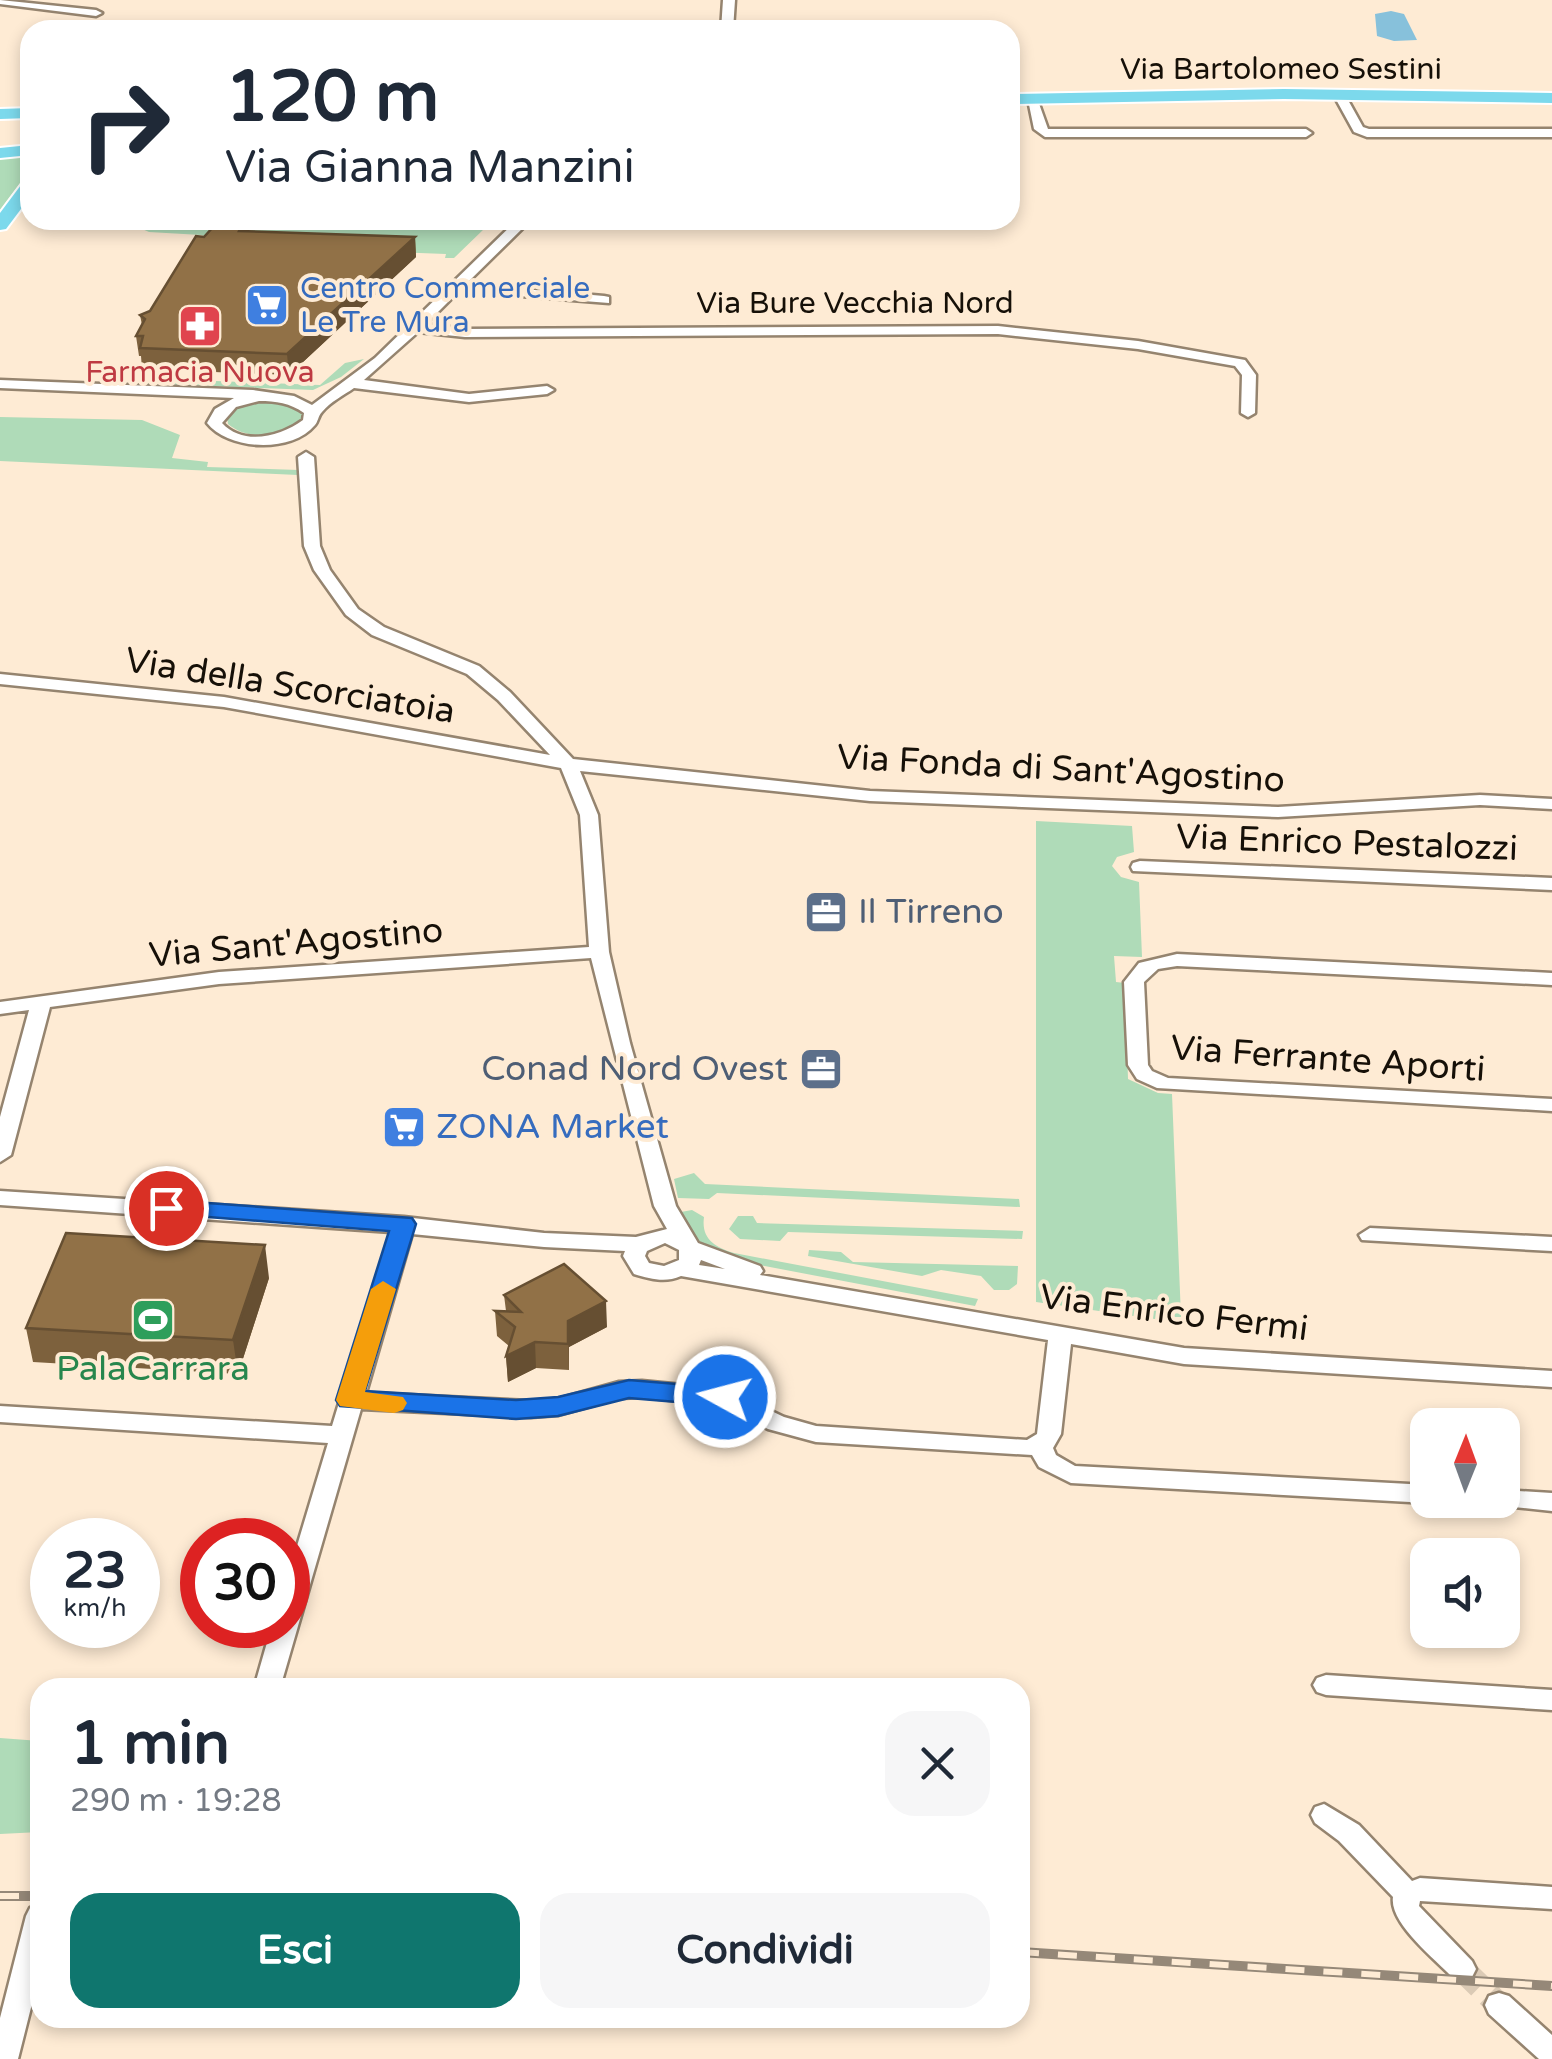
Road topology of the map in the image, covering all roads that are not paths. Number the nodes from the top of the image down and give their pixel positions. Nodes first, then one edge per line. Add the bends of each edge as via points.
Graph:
1 (0, 1) edge
2 (96, 13) dead end
3 (1340, 94) junction
4 (1031, 98) junction
5 (1552, 98) edge
6 (1020, 99) edge
7 (1552, 133) edge
8 (1306, 134) dead end
9 (20, 198) edge
10 (0, 225) edge
11 (514, 230) edge
12 (456, 287) junction
13 (604, 300) dead end
14 (415, 327) junction
15 (350, 383) junction
16 (0, 384) edge
17 (547, 390) dead end
18 (174, 391) junction
19 (277, 398) junction
20 (218, 413) junction
21 (1248, 413) dead end
22 (311, 417) junction
23 (260, 440) junction
24 (306, 457) junction
25 (0, 679) edge
26 (568, 764) junction
27 (1552, 804) edge
28 (1140, 867) dead end
29 (1552, 884) edge
30 (599, 952) junction
31 (1552, 978) edge
32 (41, 1004) junction
33 (0, 1008) edge
34 (1552, 1105) edge
35 (0, 1155) edge
36 (0, 1198) edge
37 (666, 1206) junction
38 (404, 1224) junction
39 (1370, 1235) dead end
40 (1552, 1244) edge
41 (642, 1249) junction
42 (686, 1253) junction
43 (1060, 1337) junction
44 (1552, 1380) edge
45 (350, 1400) junction
46 (0, 1414) edge
47 (338, 1435) junction
48 (1040, 1446) junction
49 (1410, 1493) edge
50 (1520, 1500) edge
51 (1552, 1502) edge
52 (310, 1536) edge
53 (279, 1648) edge
54 (271, 1678) edge
55 (1326, 1685) dead end
56 (1552, 1700) edge
57 (1324, 1815) dead end
58 (1407, 1894) junction
59 (1552, 1898) edge
60 (30, 1956) edge
61 (1462, 1969) tunnel mouth
62 (1500, 2004) tunnel mouth
63 (1552, 2053) edge
64 (4, 2059) edge

1 - 2 street
3 - 4 main road, Via Bartolomeo Sestini
3 - 5 main road, Via Bartolomeo Sestini
3 - 7 street via 1367,133
4 - 6 main road, Via Bartolomeo Sestini
4 - 8 street via 1040,130 1049,133
9 - 10 main road
11 - 12 street
12 - 13 street
12 - 14 street
14 - 15 street
14 - 21 street, Via Bure Vecchia Nord via 465,333 1044,332 1240,364 1249,375
15 - 17 street via 469,398
15 - 19 street
15 - 22 street
16 - 18 street
18 - 19 street
18 - 20 street via 204,398
19 - 20 street via 236,402
19 - 22 street via 302,403
20 - 23 street via 220,432
22 - 23 street via 288,436
22 - 24 street
23 - 24 street
24 - 26 street via 312,546 352,612 378,631 473,670
25 - 26 street, Via della Scorciatoia via 224,702
26 - 27 street, Via Fonda di Sant'Agostino via 930,800 1278,812 1480,800
26 - 30 street via 589,815
28 - 29 street, Via Enrico Pestalozzi
30 - 32 street, Via Sant'Agostino via 219,978
30 - 37 street
31 - 34 street, Via Ferrante Aporti via 1192,960 1158,962 1135,978 1138,1065 1156,1082
32 - 33 street, Via Sant'Agostino
32 - 35 street
36 - 38 street
37 - 41 street
37 - 42 street
38 - 41 street
38 - 45 street
39 - 40 street
41 - 42 street via 668,1236
41 - 42 street via 657,1274
42 - 43 street, Via Enrico Fermi via 792,1286
43 - 44 street, Via Enrico Fermi via 1249,1362
43 - 48 street via 1051,1426
45 - 47 street
45 - 48 street via 531,1409 642,1389 725,1397 816,1434
46 - 47 street
47 - 52 street
48 - 49 street via 1047,1461 1070,1474
50 - 51 street
53 - 54 street
55 - 56 street
57 - 58 street
58 - 59 street via 1420,1889
58 - 61 street via 1409,1914
60 - 64 street
62 - 63 street

